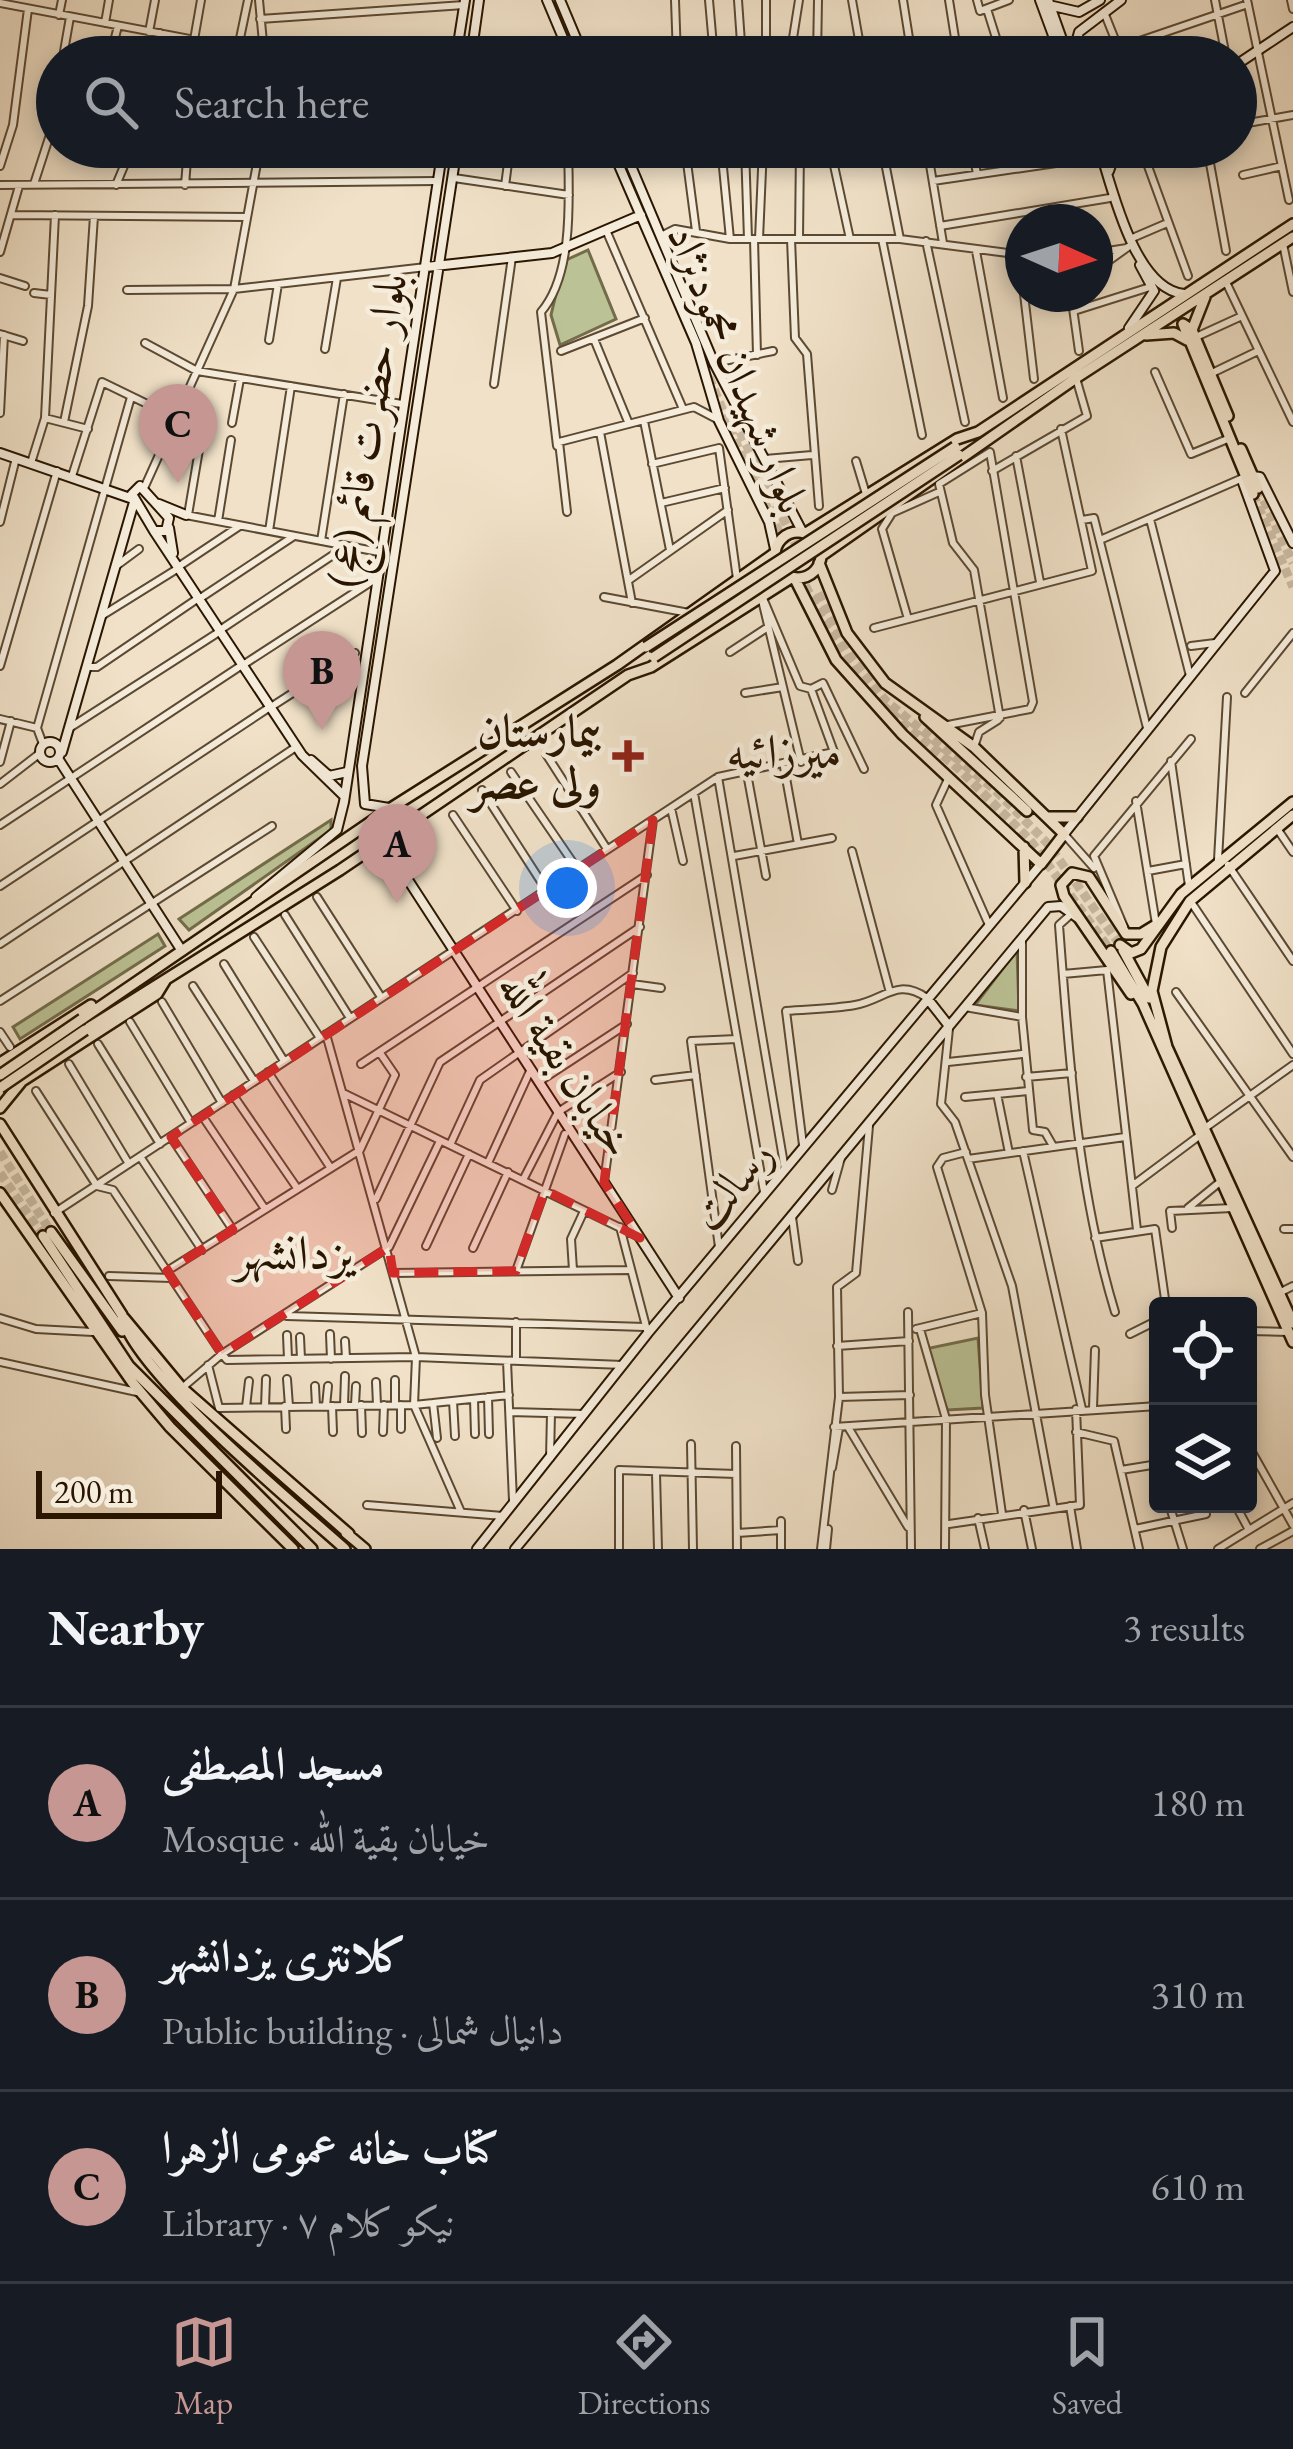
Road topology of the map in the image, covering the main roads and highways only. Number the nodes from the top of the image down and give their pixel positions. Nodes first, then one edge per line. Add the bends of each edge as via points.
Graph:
1 (479, 0) edge
2 (547, 0) edge
3 (1121, 0) edge
4 (1045, 1) edge
5 (1094, 2) edge
6 (465, 3) edge
7 (563, 3) edge
8 (1293, 27) edge
9 (460, 36) edge
10 (473, 36) edge
11 (562, 36) edge
12 (576, 36) edge
13 (1059, 36) edge
14 (1077, 36) edge
15 (1257, 51) edge
16 (439, 168) edge
17 (454, 168) edge
18 (620, 168) edge
19 (632, 168) edge
20 (1101, 168) edge
21 (1104, 168) edge
22 (1108, 168) edge
23 (1111, 185) junction
24 (641, 214) junction
25 (1293, 224) edge
26 (1288, 241) edge
27 (1129, 243) junction
28 (438, 265) junction
29 (426, 267) junction
30 (1156, 287) junction
31 (1210, 289) junction
32 (1184, 299) junction
33 (1132, 333) junction
34 (1192, 336) junction
35 (980, 437) junction
36 (0, 453) edge
37 (1249, 476) junction
38 (143, 486) junction
39 (105, 487) junction
40 (1255, 491) tunnel mouth
41 (134, 501) junction
42 (159, 504) junction
43 (789, 509) junction
44 (833, 518) junction
45 (769, 522) junction
46 (170, 526) junction
47 (152, 528) junction
48 (126, 531) junction
49 (804, 533) junction
50 (846, 535) junction
51 (1293, 543) edge
52 (775, 551) junction
53 (379, 552) junction
54 (393, 554) junction
55 (820, 560) junction
56 (765, 562) junction
57 (179, 567) junction
58 (793, 578) junction
59 (778, 581) junction
60 (826, 591) junction
61 (806, 601) junction
62 (650, 652) junction
63 (617, 665) junction
64 (628, 675) junction
65 (908, 704) junction
66 (272, 706) junction
67 (901, 733) junction
68 (929, 751) dead end
69 (312, 765) junction
70 (349, 771) junction
71 (344, 802) junction
72 (1293, 802) edge
73 (391, 808) junction
74 (1027, 811) dead end
75 (1045, 815) junction
76 (1293, 815) edge
77 (1077, 817) junction
78 (396, 832) junction
79 (1064, 834) junction
80 (1024, 847) junction
81 (367, 851) junction
82 (1223, 863) junction
83 (1041, 864) junction
84 (399, 866) junction
85 (1025, 883) junction
86 (255, 898) junction
87 (1073, 917) junction
88 (1155, 925) junction
89 (183, 952) junction
90 (159, 969) junction
91 (166, 979) junction
92 (927, 998) junction
93 (1153, 1018) junction
94 (83, 1024) junction
95 (949, 1026) junction
96 (2, 1062) edge
97 (0, 1075) edge
98 (22, 1081) junction
99 (0, 1088) edge
100 (0, 1108) edge
101 (0, 1124) edge
102 (1202, 1132) junction
103 (0, 1153) edge
104 (15, 1155) junction
105 (0, 1193) edge
106 (1246, 1229) junction
107 (679, 1298) junction
108 (122, 1315) junction
109 (1291, 1325) edge
110 (125, 1335) junction
111 (146, 1391) junction
112 (256, 1513) junction
113 (318, 1524) junction
114 (349, 1534) junction
115 (293, 1549) edge
116 (312, 1549) edge
117 (345, 1549) edge
118 (364, 1549) edge
119 (477, 1549) edge
120 (514, 1549) edge

1 - 10 main road
2 - 11 main road
3 - 14 main road
4 - 5 main road via 1064,13
4 - 13 main road
6 - 9 main road
7 - 12 main road
8 - 15 main road
16 - 29 main road, بلوار حضرت قائم (عج)
17 - 28 main road, بلوار حضرت قائم (عج)
18 - 24 main road, بلوار شهیدان محمودنژاد
19 - 43 main road, بلوار شهیدان محمودنژاد via 714,363
20 - 27 main road
21 - 23 main road
22 - 23 main road
23 - 27 main road
24 - 28 main road via 562,250
24 - 45 main road, بلوار شهیدان محمودنژاد via 696,343 719,422
25 - 32 main road
26 - 31 main road
27 - 30 main road
28 - 29 main road
28 - 54 main road, بلوار حضرت قائم (عج)
29 - 53 main road, بلوار حضرت قائم (عج)
30 - 32 main road
30 - 33 main road
31 - 32 main road
31 - 34 main road
32 - 33 main road
33 - 34 main road
33 - 35 main road
33 - 35 main road
34 - 37 main road
34 - 37 main road
35 - 44 main road via 957,440
35 - 50 main road
35 - 62 main road, bridge
36 - 39 main road
37 - 40 main road
37 - 51 main road via 1260,477
37 - 77 main road via 1243,483 1275,571
38 - 39 main road
38 - 41 main road
38 - 42 main road
39 - 41 main road
41 - 47 main road
41 - 48 main road
42 - 46 main road
42 - 46 main road via 187,515
43 - 45 main road via 781,522
43 - 49 main road, بلوار شهیدان محمودنژاد
44 - 49 main road
44 - 50 main road
45 - 52 main road, بلوار شهیدان محمودنژاد
46 - 47 main road
46 - 57 main road
47 - 48 main road
47 - 57 main road
48 - 89 main road via 71,729 51,751
49 - 52 main road via 784,537
49 - 55 main road via 818,544
50 - 55 main road
52 - 56 main road
52 - 58 main road via 779,570
53 - 54 main road
53 - 70 main road, بلوار حضرت قائم (عج)
54 - 73 main road, بلوار حضرت قائم (عج) via 360,785 365,803
55 - 58 main road via 812,574
55 - 60 main road, بلوار شهیدان محمودنژاد
56 - 59 main road
56 - 63 main road
57 - 66 main road
58 - 59 main road
58 - 61 main road, بلوار شهیدان محمودنژاد
59 - 64 main road
60 - 61 main road via 814,588
60 - 65 main road, بلوار شهیدان محمودنژاد via 866,662
61 - 67 main road, بلوار شهیدان محمودنژاد via 836,660
62 - 63 main road
62 - 64 main road
63 - 73 main road
64 - 78 main road
65 - 74 main road
65 - 75 main road, بلوار شهیدان محمودنژاد via 946,724
66 - 69 main road
66 - 69 main road
67 - 68 main road, بلوار شهیدان محمودنژاد
67 - 80 main road
69 - 70 main road via 329,776
69 - 71 main road
70 - 71 main road, بلوار حضرت قائم (عج)
71 - 86 main road, بلوار حضرت قائم (عج) via 337,830
72 - 82 main road
73 - 86 main road
75 - 77 main road
75 - 79 main road, بلوار شهیدان محمودنژاد
76 - 82 main road
77 - 79 main road
78 - 81 main road
78 - 84 main road, خیابان بقیة الله
79 - 83 main road
80 - 83 main road
80 - 85 main road
81 - 84 main road
81 - 91 main road
82 - 88 main road
82 - 93 main road via 1156,961
83 - 85 main road, رسالت
84 - 107 main road, خیابان بقیة الله
85 - 92 main road, رسالت
86 - 89 main road
87 - 88 main road via 1061,888 1075,872 1089,877 1126,934
87 - 93 main road
87 - 95 main road, رسالت via 1048,907
88 - 93 main road via 1136,952 1116,948
89 - 90 main road
90 - 94 main road
90 - 96 main road
91 - 94 main road
91 - 98 main road via 157,994
92 - 95 main road
92 - 107 main road, رسالت
93 - 102 main road
94 - 97 main road, bridge
94 - 99 main road, bridge
95 - 120 main road, رسالت
96 - 98 main road
98 - 100 main road
101 - 104 main road
102 - 106 main road
102 - 106 main road
103 - 104 main road
104 - 108 main road
105 - 111 main road via 93,1332
106 - 109 main road
106 - 109 main road
107 - 119 main road, رسالت
108 - 110 main road
108 - 114 main road via 182,1388
110 - 111 main road via 47,1234
110 - 113 main road via 196,1414
111 - 112 main road via 170,1427
111 - 116 main road
112 - 115 main road
112 - 116 main road
113 - 114 main road
113 - 117 main road
114 - 118 main road

